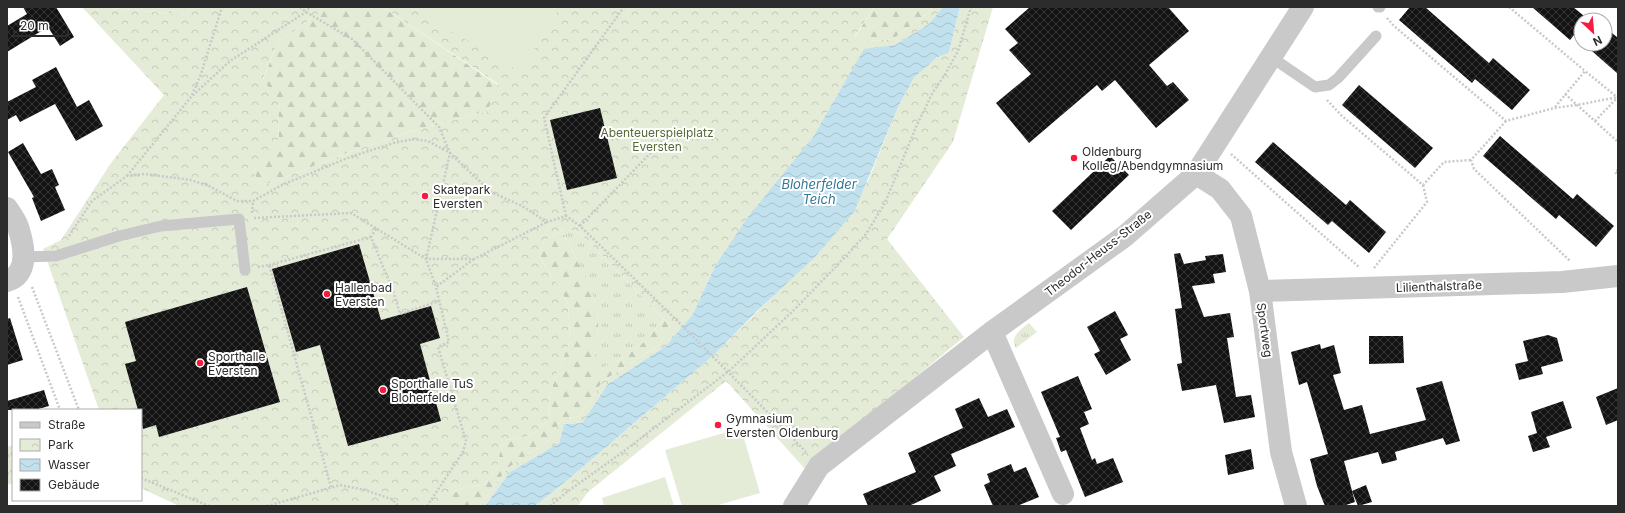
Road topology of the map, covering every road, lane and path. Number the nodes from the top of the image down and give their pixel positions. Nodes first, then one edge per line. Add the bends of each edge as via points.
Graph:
1 (222, 7) edge
2 (300, 7) edge
3 (310, 7) edge
4 (624, 7) edge
5 (971, 7) edge
6 (1302, 7) edge
7 (1379, 7) edge
8 (1509, 7) edge
9 (306, 12) junction
10 (1376, 36) dead end
11 (1271, 57) junction
12 (1585, 71) junction
13 (1315, 88) junction
14 (1565, 94) junction
15 (191, 97) junction
16 (1618, 97) edge
17 (1577, 106) junction
18 (1554, 108) junction
19 (1506, 121) junction
20 (1595, 122) junction
21 (668, 135) dead end
22 (1216, 141) junction
23 (1618, 142) edge
24 (450, 153) junction
25 (1471, 160) junction
26 (1618, 170) edge
27 (1196, 174) junction
28 (1618, 175) edge
29 (127, 176) junction
30 (1423, 185) junction
31 (253, 201) junction
32 (7, 208) edge
33 (566, 216) junction
34 (547, 222) junction
35 (580, 226) junction
36 (376, 230) junction
37 (371, 237) junction
38 (56, 256) junction
39 (474, 259) junction
40 (426, 260) junction
41 (268, 265) junction
42 (245, 270) joint
43 (16, 271) edge
44 (1618, 276) edge
45 (1589, 279) junction
46 (1363, 282) junction
47 (436, 287) junction
48 (1260, 291) junction
49 (439, 301) junction
50 (992, 332) junction
51 (729, 372) junction
52 (60, 409) edge
53 (79, 409) edge
54 (819, 466) junction
55 (142, 478) edge
56 (331, 487) junction
57 (1063, 494) dead end
58 (209, 506) edge
59 (267, 506) edge
60 (399, 506) edge
61 (427, 506) edge
62 (550, 506) edge
63 (794, 506) edge
64 (1296, 506) edge

1 - 15 path
2 - 9 path
3 - 9 path
4 - 33 path via 544,118
5 - 51 path via 958,51 933,92 885,202 866,234 795,309
6 - 11 street, Theodor-Heuss-Straße
7 - 19 path via 1394,26
8 - 12 path
9 - 15 path via 230,61
9 - 24 path via 352,39 439,127
10 - 13 lane via 1338,78 1329,85
11 - 13 lane
11 - 22 street, Theodor-Heuss-Straße
12 - 14 path
12 - 16 path
13 - 30 path via 1342,116
14 - 17 path
14 - 18 path
15 - 29 path
16 - 17 path
16 - 20 path
17 - 18 path
17 - 20 path
18 - 19 path
19 - 25 path
20 - 23 path
21 - 35 path
22 - 27 street, Theodor-Heuss-Straße
22 - 46 path
24 - 31 path via 428,141 413,139 394,143 350,157 282,185
24 - 34 path via 491,192 522,206
24 - 40 path
25 - 30 path via 1444,162
25 - 45 path via 1474,170
26 - 28 path via 1615,172
27 - 48 street, Sportweg via 1220,188 1241,216
27 - 50 street, Theodor-Heuss-Straße via 1125,236
29 - 31 path via 145,174 191,180 209,186 237,201
29 - 38 path via 92,201
30 - 46 path via 1427,202
31 - 36 path via 252,218 351,213
32 - 43 street via 18,227
33 - 34 path
33 - 35 path
34 - 39 path
35 - 51 path
36 - 37 path
36 - 40 path
37 - 41 path
37 - 49 path via 400,314
38 - 42 lane via 161,226 239,219
38 - 43 lane
39 - 40 path
39 - 47 path
40 - 47 path
41 - 42 path
41 - 56 path
43 - 52 path
43 - 53 path
44 - 45 street, Lilienthalstraße
45 - 46 street, Lilienthalstraße via 1562,282
46 - 48 street, Lilienthalstraße
47 - 49 path
48 - 64 street, Sportweg via 1281,452
49 - 61 path via 449,342 438,347 466,441 463,452
50 - 54 street, Theodor-Heuss-Straße
50 - 57 street
51 - 54 path
51 - 62 path
54 - 63 street, Theodor-Heuss-Straße
55 - 58 path
56 - 59 path
56 - 60 path via 340,485 365,490 391,499

